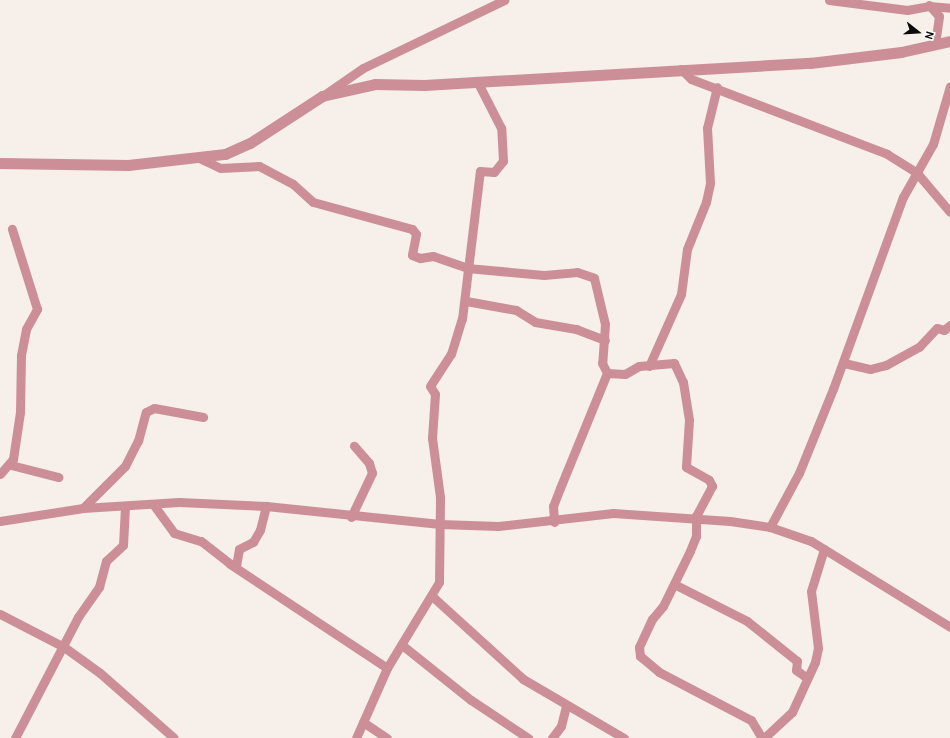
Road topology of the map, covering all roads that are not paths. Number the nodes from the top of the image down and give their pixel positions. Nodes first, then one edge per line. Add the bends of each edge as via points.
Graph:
1 (504, 0) edge
2 (829, 0) edge
3 (928, 3) edge
4 (950, 8) edge
5 (950, 42) edge
6 (935, 45) junction
7 (681, 68) junction
8 (477, 81) junction
9 (950, 86) edge
10 (717, 87) junction
11 (322, 96) junction
12 (199, 158) junction
13 (0, 163) edge
14 (917, 173) junction
15 (950, 212) edge
16 (12, 229) dead end
17 (467, 268) junction
18 (466, 301) junction
19 (950, 325) edge
20 (606, 340) junction
21 (844, 363) junction
22 (649, 366) junction
23 (607, 373) junction
24 (203, 417) dead end
25 (354, 446) dead end
26 (11, 465) junction
27 (0, 474) edge
28 (58, 477) dead end
29 (153, 504) junction
30 (125, 506) junction
31 (266, 506) junction
32 (83, 508) junction
33 (351, 517) junction
34 (697, 519) junction
35 (0, 521) edge
36 (554, 522) junction
37 (440, 524) junction
38 (770, 527) junction
39 (824, 549) junction
40 (236, 566) junction
41 (674, 584) junction
42 (433, 597) junction
43 (0, 614) edge
44 (950, 627) edge
45 (402, 645) junction
46 (64, 647) junction
47 (387, 668) junction
48 (807, 678) junction
49 (566, 706) junction
50 (363, 722) junction
51 (15, 738) edge
52 (174, 738) edge
53 (356, 738) edge
54 (387, 738) edge
55 (528, 738) edge
56 (552, 738) edge
57 (624, 738) edge
58 (763, 738) edge

1 - 11 street via 363,68
2 - 3 street via 906,10
3 - 4 street
3 - 6 street via 939,16
5 - 6 street
6 - 7 street via 846,60
7 - 8 street
7 - 10 street via 691,78
8 - 11 street via 424,86 375,84
8 - 17 street via 500,128 503,161 494,172 480,171
9 - 14 street via 933,144
10 - 14 street via 886,154
10 - 22 street via 707,128 710,183 706,202 687,249 681,294
11 - 12 street via 250,143 225,154
12 - 13 street via 128,165
12 - 17 street via 220,168 259,166 293,184 313,202 416,232 412,255 425,259 433,256
14 - 15 street
14 - 21 street via 903,197
16 - 26 street via 37,309 26,329 21,355 20,412
17 - 18 street
17 - 20 street via 544,275 577,272 594,278
18 - 20 street via 516,310 535,322 576,329
18 - 37 street via 451,354 430,386 435,394 432,438 438,467
19 - 21 street via 944,330 937,328 919,347 886,365 870,369
20 - 23 street via 602,363
21 - 38 street via 799,473
22 - 23 street via 639,366 625,374
22 - 34 street via 671,361 680,372 690,420 686,467 709,480 712,486 700,503
23 - 36 street via 553,506
24 - 32 street via 154,408 146,412 138,441 125,466
25 - 33 street via 369,464 372,473
26 - 27 street
26 - 28 street
29 - 30 street
29 - 31 street
29 - 40 street via 174,533 201,541
30 - 32 street
30 - 46 street via 123,545 106,561 99,586 78,617
31 - 33 street
31 - 40 street via 254,542 239,549
32 - 35 street
33 - 37 street
34 - 36 street via 613,513
34 - 38 street
34 - 41 street via 696,536
36 - 37 street
37 - 42 street via 441,573
38 - 39 street
39 - 44 street
39 - 48 street via 811,591 818,648
40 - 47 street
41 - 48 street via 747,621 797,661 796,670
41 - 58 street via 639,647 640,656 658,672 751,720
42 - 45 street
42 - 49 street via 523,679
43 - 46 street
45 - 47 street
45 - 55 street via 472,700
46 - 51 street via 54,658
46 - 52 street via 100,673
47 - 50 street
48 - 58 street via 792,712
49 - 56 street via 561,726
49 - 57 street via 575,706
50 - 53 street
50 - 54 street

